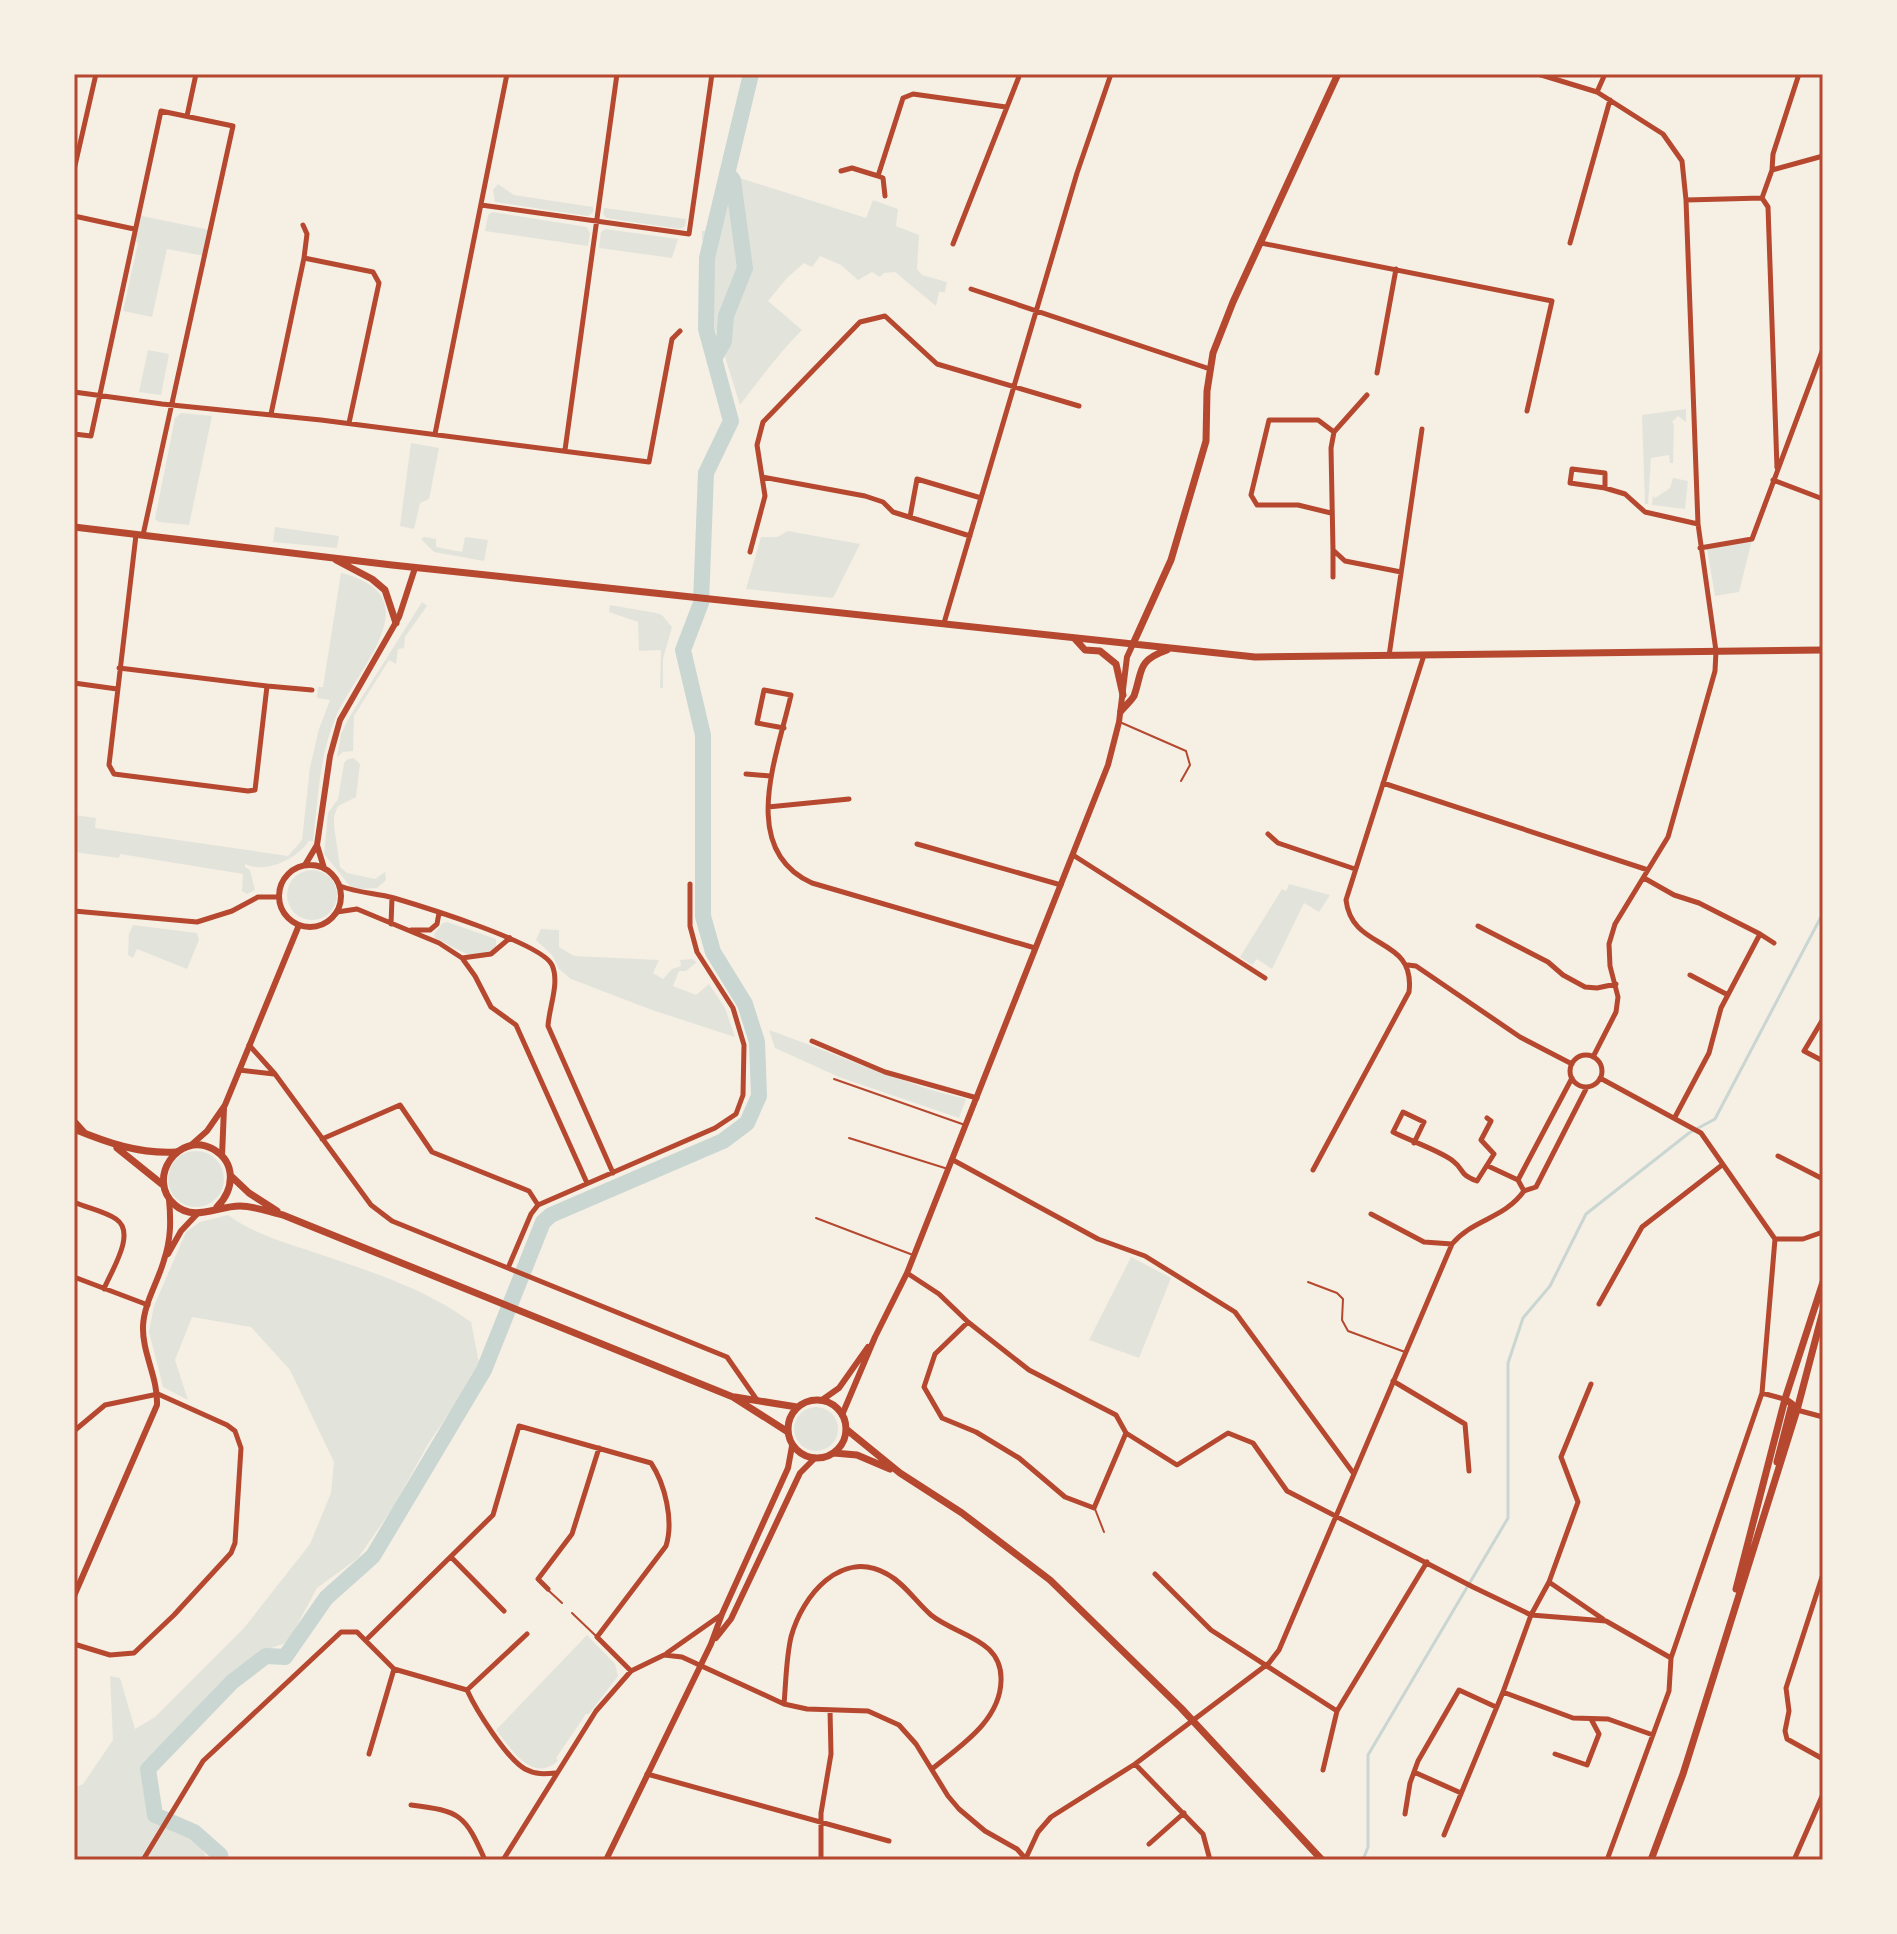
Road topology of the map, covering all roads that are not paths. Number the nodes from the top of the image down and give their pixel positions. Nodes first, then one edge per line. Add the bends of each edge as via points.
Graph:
1 (96, 74) edge
2 (196, 74) edge
3 (507, 74) edge
4 (617, 74) edge
5 (712, 74) edge
6 (1020, 74) edge
7 (1111, 74) edge
8 (1338, 74) edge
9 (1538, 74) edge
10 (1605, 74) edge
11 (1799, 74) edge
12 (1597, 92) junction
13 (1610, 100) junction
14 (1006, 107) junction
15 (187, 116) junction
16 (1823, 156) edge
17 (74, 170) edge
18 (1772, 170) junction
19 (841, 171) dead end
20 (878, 176) junction
21 (885, 196) dead end
22 (1762, 198) junction
23 (1686, 200) junction
24 (481, 205) junction
25 (74, 216) edge
26 (596, 222) junction
27 (303, 225) dead end
28 (134, 229) junction
29 (1261, 243) junction
30 (1570, 243) dead end
31 (953, 244) dead end
32 (304, 258) junction
33 (1396, 269) junction
34 (971, 289) dead end
35 (1037, 311) junction
36 (680, 331) dead end
37 (1823, 349) edge
38 (1210, 369) junction
39 (1377, 373) dead end
40 (1014, 386) junction
41 (74, 392) edge
42 (99, 395) junction
43 (1367, 395) dead end
44 (172, 405) junction
45 (1079, 406) dead end
46 (1527, 411) dead end
47 (271, 414) junction
48 (349, 423) junction
49 (1422, 429) dead end
50 (1334, 432) junction
51 (74, 434) edge
52 (435, 434) junction
53 (565, 450) junction
54 (1777, 468) junction
55 (762, 477) junction
56 (1773, 480) junction
57 (1605, 488) junction
58 (981, 498) junction
59 (1823, 499) edge
60 (1331, 513) junction
61 (910, 517) junction
62 (1698, 524) junction
63 (74, 527) edge
64 (140, 534) junction
65 (970, 536) junction
66 (1700, 548) junction
67 (1333, 550) junction
68 (750, 552) dead end
69 (331, 558) junction
70 (415, 568) junction
71 (1401, 572) junction
72 (1333, 577) dead end
73 (396, 623) junction
74 (944, 623) junction
75 (1074, 638) junction
76 (1133, 644) junction
77 (1171, 649) junction
78 (1823, 650) edge
79 (1716, 651) junction
80 (1424, 655) junction
81 (1389, 656) junction
82 (119, 668) junction
83 (74, 683) edge
84 (267, 686) junction
85 (117, 689) junction
86 (312, 690) dead end
87 (1123, 695) junction
88 (1121, 711) junction
89 (1119, 722) junction
90 (784, 728) junction
91 (746, 774) dead end
92 (770, 776) junction
93 (1181, 781) dead end
94 (1383, 783) junction
95 (849, 799) dead end
96 (768, 807) junction
97 (1268, 834) dead end
98 (917, 844) dead end
99 (317, 845) junction
100 (1073, 855) junction
101 (305, 865) junction
102 (324, 868) junction
103 (1355, 869) junction
104 (1648, 870) junction
105 (1644, 878) junction
106 (690, 884) dead end
107 (1061, 885) junction
108 (340, 886) junction
109 (279, 897) junction
110 (392, 898) junction
111 (74, 911) edge
112 (337, 912) junction
113 (439, 913) junction
114 (391, 924) junction
115 (299, 925) junction
116 (1478, 926) dead end
117 (402, 929) junction
118 (1760, 934) junction
119 (510, 938) junction
120 (1774, 943) dead end
121 (1035, 948) junction
122 (462, 958) junction
123 (1408, 965) junction
124 (1690, 975) dead end
125 (1265, 978) dead end
126 (1616, 984) junction
127 (1728, 995) junction
128 (1823, 1019) edge
129 (812, 1041) dead end
130 (248, 1044) junction
131 (1593, 1057) junction
132 (1823, 1061) edge
133 (1572, 1064) junction
134 (239, 1070) junction
135 (275, 1074) junction
136 (1572, 1078) junction
137 (1600, 1078) junction
138 (834, 1079) dead end
139 (1587, 1087) junction
140 (977, 1098) junction
141 (225, 1105) junction
142 (1675, 1117) junction
143 (1487, 1118) dead end
144 (74, 1120) edge
145 (967, 1125) junction
146 (74, 1129) edge
147 (88, 1134) junction
148 (849, 1138) dead end
149 (322, 1139) junction
150 (1414, 1143) junction
151 (112, 1145) junction
152 (190, 1146) junction
153 (176, 1152) junction
154 (222, 1156) junction
155 (1778, 1156) dead end
156 (953, 1160) junction
157 (1722, 1165) junction
158 (1488, 1166) junction
159 (949, 1169) junction
160 (1313, 1170) dead end
161 (613, 1173) junction
162 (231, 1176) junction
163 (1823, 1179) edge
164 (1518, 1180) junction
165 (587, 1183) junction
166 (163, 1185) junction
167 (1524, 1191) junction
168 (169, 1199) junction
169 (74, 1202) edge
170 (538, 1205) junction
171 (217, 1207) junction
172 (197, 1214) junction
173 (1371, 1214) dead end
174 (283, 1215) junction
175 (816, 1218) dead end
176 (1823, 1232) edge
177 (1775, 1239) junction
178 (1452, 1244) junction
179 (914, 1255) junction
180 (164, 1260) junction
181 (508, 1268) junction
182 (907, 1273) junction
183 (74, 1277) edge
184 (1308, 1282) dead end
185 (1823, 1282) edge
186 (104, 1289) junction
187 (1599, 1304) dead end
188 (148, 1305) junction
189 (1823, 1311) edge
190 (968, 1322) junction
191 (875, 1337) junction
192 (1406, 1353) junction
193 (1393, 1381) junction
194 (1591, 1384) dead end
195 (1762, 1393) junction
196 (158, 1394) junction
197 (733, 1397) junction
198 (1785, 1399) junction
199 (758, 1400) junction
200 (822, 1400) junction
201 (797, 1407) junction
202 (1797, 1410) junction
203 (842, 1415) junction
204 (1823, 1417) edge
205 (75, 1429) edge
206 (846, 1429) junction
207 (788, 1432) junction
208 (1126, 1433) junction
209 (792, 1446) junction
210 (599, 1448) junction
211 (833, 1453) junction
212 (815, 1458) junction
213 (1469, 1471) dead end
214 (900, 1473) junction
215 (1354, 1474) junction
216 (1770, 1495) junction
217 (1094, 1508) junction
218 (1337, 1517) junction
219 (1104, 1532) dead end
220 (451, 1557) junction
221 (1427, 1562) junction
222 (1155, 1574) dead end
223 (1823, 1574) edge
224 (1549, 1582) junction
225 (548, 1589) joint
226 (74, 1596) edge
227 (562, 1603) dead end
228 (504, 1611) dead end
229 (572, 1613) dead end
230 (722, 1614) junction
231 (1531, 1615) junction
232 (1606, 1621) junction
233 (527, 1634) dead end
234 (597, 1637) junction
235 (366, 1640) junction
236 (74, 1644) edge
237 (711, 1644) junction
238 (664, 1655) junction
239 (1671, 1658) junction
240 (701, 1665) junction
241 (1265, 1666) junction
242 (394, 1669) junction
243 (631, 1671) junction
244 (1713, 1677) junction
245 (467, 1690) junction
246 (1503, 1692) junction
247 (784, 1704) junction
248 (1496, 1707) junction
249 (830, 1710) junction
250 (1337, 1711) junction
251 (1591, 1719) junction
252 (1653, 1735) junction
253 (369, 1754) dead end
254 (1555, 1754) dead end
255 (1823, 1759) edge
256 (1135, 1764) junction
257 (932, 1769) junction
258 (1323, 1770) dead end
259 (1414, 1772) junction
260 (557, 1773) junction
261 (646, 1774) junction
262 (1461, 1793) junction
263 (1823, 1794) edge
264 (411, 1805) dead end
265 (1184, 1813) junction
266 (1405, 1814) dead end
267 (821, 1823) junction
268 (1444, 1835) dead end
269 (889, 1841) dead end
270 (1149, 1844) dead end
271 (1025, 1859) edge
272 (143, 1860) edge
273 (485, 1860) edge
274 (503, 1860) edge
275 (606, 1860) edge
276 (821, 1860) edge
277 (1210, 1860) edge
278 (1322, 1860) edge
279 (1607, 1860) edge
280 (1651, 1860) edge
281 (1794, 1860) edge

1 - 17 street
2 - 15 street
3 - 24 street
4 - 26 street
5 - 26 street via 689,234
6 - 14 street
7 - 35 street
8 - 29 main road
9 - 12 street
10 - 12 street
11 - 18 street
12 - 13 street
13 - 23 street via 1674,146 1682,161
13 - 30 street
14 - 20 street via 913,94 903,98
14 - 31 street
15 - 28 street via 161,111
15 - 44 street via 233,126
16 - 18 street
18 - 22 street
19 - 20 street via 852,168
20 - 21 street via 883,178
22 - 23 street
22 - 54 street via 1768,207
23 - 62 street
24 - 26 street
24 - 52 street
25 - 28 street
26 - 53 street
27 - 32 street
28 - 42 street
29 - 33 street
29 - 38 main road
32 - 47 street
32 - 48 street via 373,272 379,283
33 - 39 street
33 - 46 street via 1552,301
34 - 35 street
35 - 38 street
35 - 40 street
36 - 53 street via 672,339 649,462
37 - 54 street
38 - 76 main road via 1206,441 1171,560
40 - 45 street
40 - 55 street via 937,364 885,316 860,322 763,422 757,445
40 - 58 street
41 - 42 street
42 - 44 street
42 - 51 street via 91,436
43 - 50 street
44 - 47 street
44 - 64 street
47 - 48 street
48 - 52 street
49 - 71 street
50 - 60 street
50 - 60 street via 1318,420 1269,420 1251,495 1257,505 1298,505
52 - 53 street
54 - 56 street
55 - 61 street via 865,496
55 - 68 street via 765,496
56 - 59 street
56 - 66 street via 1752,539
57 - 57 street via 1570,483 1572,469 1605,473
57 - 62 street via 1625,494 1645,512
58 - 61 street via 917,479
58 - 65 street
60 - 67 street
61 - 65 street
62 - 66 street
63 - 64 main road
64 - 69 main road
64 - 82 street
65 - 74 street
66 - 79 street
67 - 71 street via 1345,561
67 - 72 street
69 - 70 main road
69 - 73 main road via 385,590
70 - 73 street
70 - 74 main road
71 - 81 street
73 - 99 street via 340,720
74 - 75 main road
75 - 76 main road
75 - 87 main road via 1085,650 1100,651 1116,664
76 - 77 main road
76 - 87 street
77 - 81 main road via 1255,657
77 - 88 main road via 1146,662 1133,698
78 - 79 main road
79 - 80 main road
79 - 104 street via 1715,671 1668,837
80 - 81 main road
80 - 94 street
82 - 84 street
82 - 85 street
83 - 85 street
84 - 85 street via 255,790 248,791 114,774 109,765
84 - 86 street
87 - 88 street
88 - 89 street
89 - 93 lane via 1186,751 1190,765
89 - 100 street
90 - 90 street via 791,695 764,690 757,723
90 - 92 street
91 - 92 street
92 - 96 street
94 - 103 street
94 - 104 street
95 - 96 street
96 - 121 street via 778,855 798,877
97 - 103 street via 1278,843
98 - 107 street
99 - 101 street
99 - 102 street
100 - 107 street
100 - 125 street
101 - 102 street
101 - 109 street via 284,879
102 - 108 street
103 - 123 street via 1346,900 1348,914 1356,927
104 - 105 street
105 - 118 street
105 - 126 street via 1615,924 1609,944
106 - 161 street via 690,926 697,952 733,1008 741,1031 743,1095 736,1114 715,1128
107 - 121 street
108 - 110 street
108 - 112 street
109 - 111 street via 258,897 197,922
109 - 115 street via 284,914
110 - 113 street
110 - 114 street
112 - 114 street via 357,909
112 - 115 street via 325,924
113 - 117 street via 430,930
113 - 119 street
114 - 117 street
115 - 130 street
116 - 126 street via 1585,987
117 - 122 street
118 - 120 street
118 - 127 street
119 - 122 street via 491,954
119 - 161 street via 543,953 553,966 548,1026
121 - 140 street
122 - 165 street via 491,1007 516,1025
123 - 133 street
123 - 160 street via 1409,992
124 - 127 street
126 - 131 street via 1616,1012
127 - 142 street via 1709,1053
128 - 132 street via 1804,1051
129 - 140 street via 885,1072
130 - 134 street
130 - 135 street
131 - 133 street via 1583,1055
131 - 137 street via 1600,1064
133 - 136 street
134 - 135 street
134 - 141 street
135 - 149 street
136 - 139 street
136 - 164 street
137 - 139 street
137 - 142 street
138 - 145 lane
139 - 167 street via 1536,1187
140 - 145 street
141 - 152 street
141 - 154 street
142 - 157 street via 1701,1133
143 - 158 street via 1491,1121 1481,1140 1494,1154
144 - 147 street
145 - 156 street
146 - 147 main road
147 - 151 main road
148 - 159 lane
149 - 170 street via 400,1105 432,1152 529,1191
149 - 181 street via 382,1215
150 - 150 street via 1424,1122 1403,1112 1393,1132
150 - 158 street via 1454,1161 1463,1176 1477,1181
151 - 153 main road
151 - 166 main road
152 - 153 main road
152 - 154 main road via 208,1147
153 - 166 main road via 165,1167
154 - 162 main road
155 - 163 street
156 - 159 street
156 - 215 street via 1098,1239 1145,1256 1235,1312
157 - 177 street
157 - 187 street via 1642,1227
158 - 164 street
159 - 179 street
161 - 165 street
162 - 171 main road via 230,1188
162 - 174 main road
164 - 167 street
165 - 170 street
166 - 168 main road
167 - 178 street via 1503,1213 1463,1231
168 - 172 main road
168 - 180 street via 171,1228
169 - 186 street via 124,1227 125,1238
170 - 181 street
171 - 172 main road
171 - 174 main road via 244,1206
172 - 180 street
173 - 178 street via 1424,1242
174 - 197 main road
175 - 179 lane
176 - 177 street via 1803,1239
177 - 195 street
178 - 192 street
179 - 182 street
180 - 188 street
181 - 199 street via 727,1357
182 - 190 street
182 - 191 street
183 - 186 street
184 - 192 lane via 1343,1299 1342,1320 1348,1331
185 - 198 main road
186 - 188 street
188 - 196 street via 143,1326
189 - 202 main road
190 - 208 street via 1029,1370 1116,1415
190 - 217 street via 935,1354 924,1387 942,1418 1019,1458 1065,1497
191 - 200 street via 839,1388
191 - 203 street
192 - 193 street
193 - 213 street via 1465,1424
193 - 215 street
194 - 224 street via 1561,1457 1578,1502
195 - 198 street
195 - 239 street
196 - 205 street via 105,1405
196 - 226 street via 135,1460
196 - 236 street via 227,1425 239,1438 235,1543 221,1567 141,1649 119,1656
197 - 199 main road
197 - 207 main road
198 - 216 main road via 1792,1404
198 - 244 main road
199 - 201 main road
200 - 201 main road
200 - 203 main road
201 - 207 main road
202 - 204 street
202 - 216 main road
203 - 206 main road
206 - 211 main road
206 - 214 main road
207 - 209 main road
208 - 217 street
208 - 218 street via 1177,1465 1228,1433 1253,1443 1287,1491
209 - 212 main road
209 - 230 street via 788,1468
210 - 220 street via 519,1426 493,1515
210 - 225 street via 572,1534 538,1579
210 - 234 street via 651,1463 660,1476 670,1532 666,1546
211 - 212 main road
211 - 214 main road via 857,1455
212 - 237 street via 800,1473 731,1619
214 - 278 main road via 1050,1580 1181,1708
215 - 218 street
216 - 244 main road
217 - 219 lane
218 - 221 street
218 - 241 street via 1279,1650
220 - 228 street
220 - 235 street
221 - 231 street
221 - 250 street
222 - 241 street via 1211,1630
223 - 255 street via 1786,1688 1785,1731 1787,1739
224 - 231 street
224 - 232 street
225 - 227 lane
229 - 234 lane
230 - 237 street
230 - 238 street
231 - 232 street
231 - 246 street
232 - 239 street
233 - 245 street
234 - 243 street
235 - 242 street
235 - 272 street via 357,1632 341,1632 203,1761
237 - 240 street
238 - 240 street
238 - 243 street
239 - 252 street via 1669,1691
240 - 247 street
240 - 261 street
241 - 250 street
241 - 256 street
242 - 245 street
242 - 253 street
243 - 260 street via 596,1711
244 - 280 main road
245 - 260 street via 477,1712 522,1768 540,1775
246 - 248 street
246 - 251 street via 1573,1718
247 - 249 street
247 - 257 street via 792,1635 813,1593 845,1569 874,1568 903,1586 934,1618 988,1647 1001,1670 1002,1683 988,1718
248 - 259 street via 1459,1690
248 - 262 street
249 - 257 street via 868,1711 899,1725
249 - 267 street via 831,1754
250 - 258 street
251 - 252 street via 1608,1719
251 - 254 street via 1599,1734 1587,1765
252 - 279 street
256 - 265 street
256 - 271 street via 1051,1817
257 - 271 street via 965,1815
259 - 262 street
259 - 266 street
260 - 274 street
261 - 267 street
261 - 275 street
262 - 268 street
263 - 281 street
264 - 273 street via 460,1816
265 - 270 street
265 - 277 street via 1203,1834
267 - 269 street
267 - 276 street

